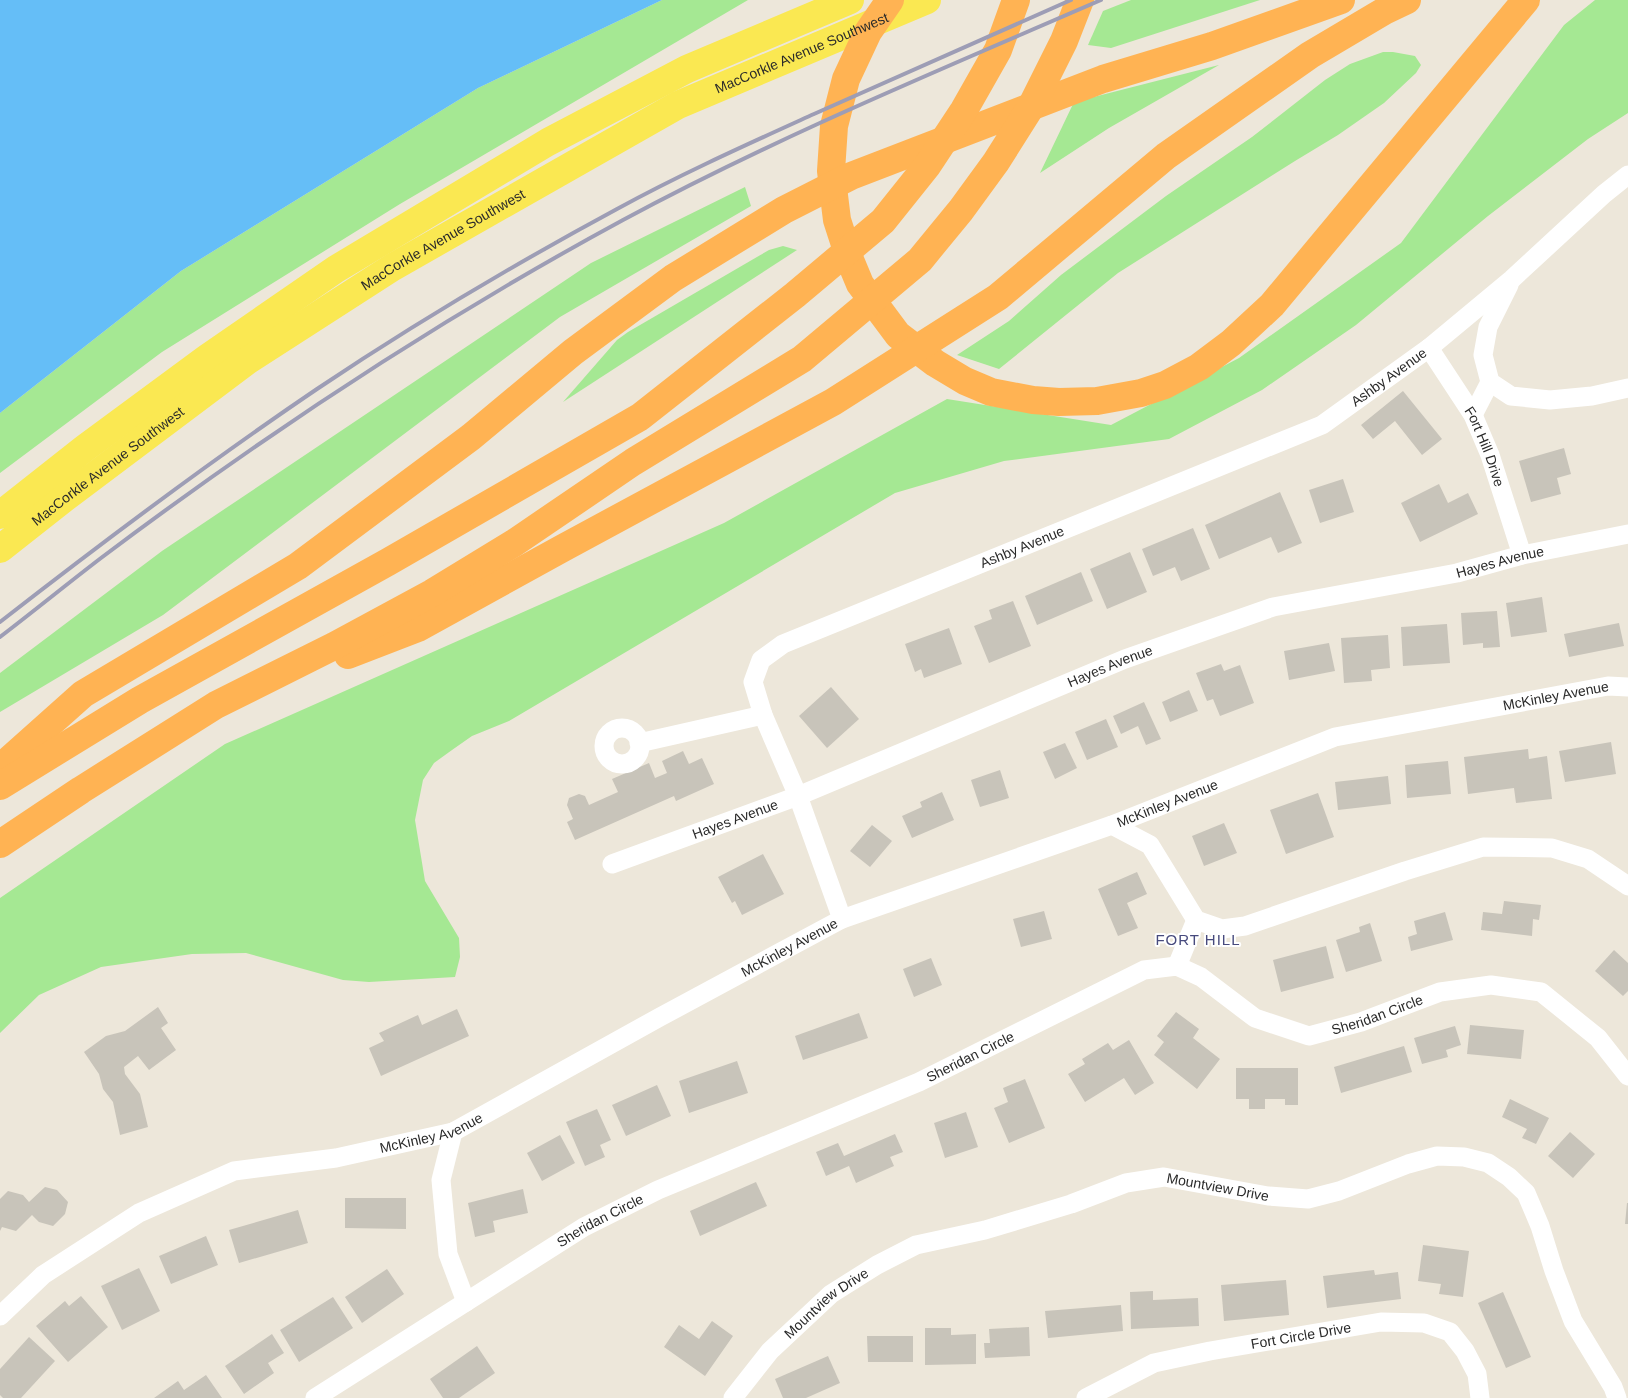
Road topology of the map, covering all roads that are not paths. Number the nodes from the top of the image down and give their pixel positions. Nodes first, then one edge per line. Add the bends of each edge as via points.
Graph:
1 (850, 0) edge
2 (890, 0) edge
3 (927, 0) edge
4 (1016, 0) edge
5 (1080, 0) edge
6 (1340, 0) edge
7 (1407, 0) edge
8 (1526, 0) edge
9 (1628, 175) edge
10 (1512, 280) junction
11 (1429, 348) junction
12 (1490, 382) junction
13 (1628, 388) edge
14 (1473, 415) junction
15 (0, 515) edge
16 (1628, 534) edge
17 (0, 549) edge
18 (1522, 555) junction
19 (1628, 687) edge
20 (216, 705) junction
21 (764, 715) junction
22 (639, 743) dead end
23 (0, 768) edge
24 (0, 786) edge
25 (798, 796) junction
26 (1112, 825) junction
27 (0, 844) edge
28 (612, 864) dead end
29 (1628, 886) edge
30 (842, 919) junction
31 (1196, 920) junction
32 (1177, 966) junction
33 (1628, 1076) edge
34 (453, 1132) junction
35 (466, 1302) junction
36 (0, 1316) edge
37 (315, 1398) edge
38 (733, 1398) edge
39 (1086, 1398) edge
40 (1480, 1398) edge
41 (1618, 1398) edge

1 - 15 main road, MacCorkle Avenue Southwest via 678,74 548,142 336,269 92,442
2 - 8 highway via 868,32 846,79 834,126 831,171 837,220 860,284 898,335 965,382 1007,396 1077,402 1097,401 1165,385 1199,367 1231,343 1272,306
3 - 17 main road, MacCorkle Avenue Southwest via 678,105 393,267 247,361
4 - 24 highway via 998,50 964,110 927,166 883,221 640,417 140,700
5 - 20 highway via 1064,41 1032,104 961,210 920,260 802,359 632,462 514,543 432,594
6 - 23 highway via 1212,46 1103,79 850,176 784,210 673,278 573,352 471,437 298,566 83,694
7 - 20 highway via 1310,55 1174,150 998,296 833,402 418,628
9 - 10 street, Ashby Avenue
10 - 11 street, Ashby Avenue
10 - 12 street, Ashby Avenue via 1488,327 1483,355
11 - 14 street, Fort Hill Drive
11 - 21 street, Ashby Avenue via 1322,425 783,644 761,660 752,682
12 - 13 street via 1511,396 1550,400
12 - 14 street
14 - 18 street, Fort Hill Drive via 1490,455
16 - 18 street, Hayes Avenue
18 - 25 street, Hayes Avenue via 1458,573 1273,607 1125,660
19 - 26 street, McKinley Avenue via 1608,686 1335,737
20 - 27 highway
21 - 22 street
21 - 25 street, Ashby Avenue
25 - 28 street, Hayes Avenue
25 - 30 street, Ashby Avenue
26 - 30 street, McKinley Avenue
26 - 31 street via 1150,845
29 - 31 street via 1588,859 1552,848 1483,847 1245,926 1222,929
30 - 34 street, McKinley Avenue
31 - 32 street
32 - 33 street, Sheridan Circle via 1201,977 1255,1018 1309,1036 1361,1022 1440,992 1491,985 1541,992 1598,1038
32 - 35 street, Sheridan Circle via 1144,970 919,1082 658,1190 584,1227
34 - 35 street via 441,1180 448,1254
34 - 36 street, McKinley Avenue via 336,1158 234,1171 139,1213 43,1276
35 - 37 street, Sheridan Circle
38 - 41 street, Mountview Drive via 770,1351 831,1294 916,1245 986,1230 1126,1183 1164,1177 1268,1196 1308,1199 1437,1156 1464,1157 1488,1163 1526,1193 1572,1321
39 - 40 street, Fort Circle Drive via 1154,1363 1381,1322 1424,1323 1450,1332 1477,1374

